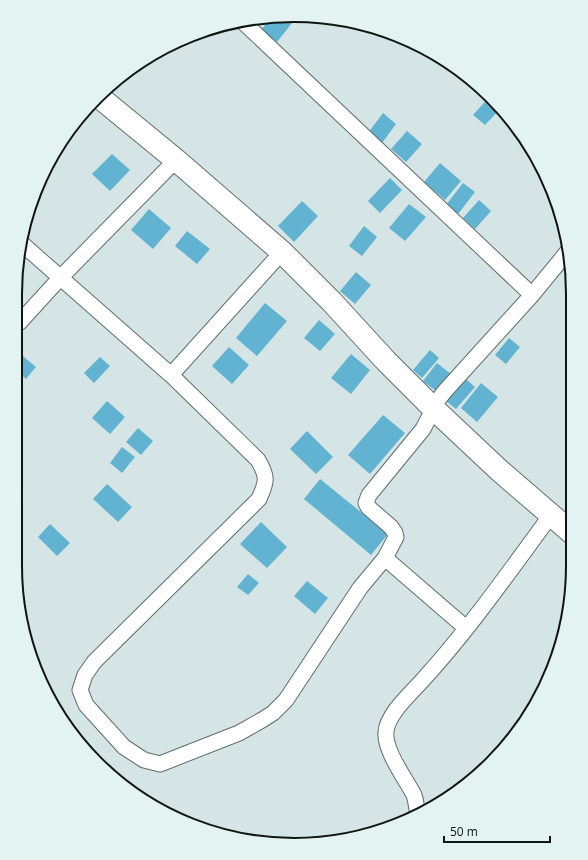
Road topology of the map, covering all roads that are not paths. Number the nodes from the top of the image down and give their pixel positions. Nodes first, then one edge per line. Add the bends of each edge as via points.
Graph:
1 (247, 26) edge
2 (103, 101) edge
3 (176, 160) junction
4 (26, 247) edge
5 (282, 252) junction
6 (564, 256) edge
7 (61, 277) junction
8 (532, 295) junction
9 (22, 320) edge
10 (171, 375) junction
11 (434, 409) junction
12 (551, 515) junction
13 (566, 528) edge
14 (385, 558) junction
15 (466, 628) junction
16 (417, 809) edge

1 - 8 street
2 - 3 street
3 - 5 street
3 - 7 street
4 - 7 street
5 - 10 street
5 - 11 street
6 - 8 street
7 - 9 street
7 - 10 street
8 - 11 street via 445,392
10 - 14 street via 258,460 265,472 266,484 259,499 125,630 85,675 80,690 86,705 124,747 144,760 160,764 239,732 273,713 286,700 360,588
11 - 12 street
11 - 14 street via 366,503 396,533
12 - 13 street
12 - 15 street
14 - 15 street
15 - 16 street via 406,698 388,724 387,746 415,797

